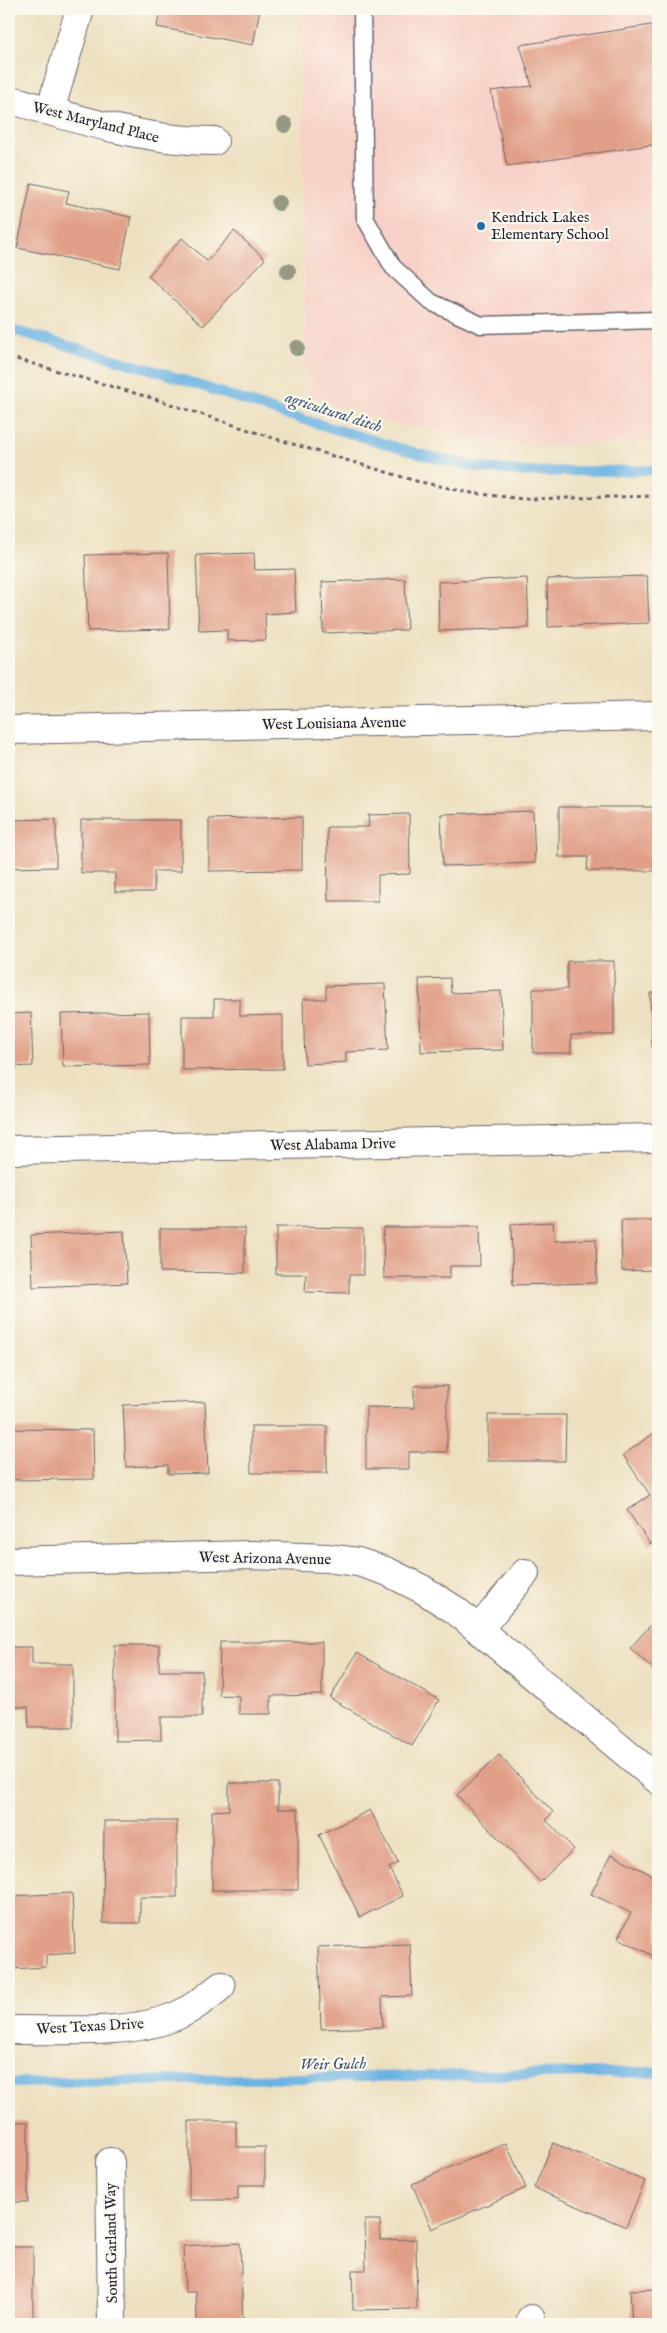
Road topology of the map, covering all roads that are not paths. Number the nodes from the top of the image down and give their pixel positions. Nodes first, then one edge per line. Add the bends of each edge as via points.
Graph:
1 (80, 9) edge
2 (362, 9) edge
3 (9, 99) edge
4 (50, 111) junction
5 (214, 141) dead end
6 (658, 320) edge
7 (658, 716) edge
8 (9, 730) edge
9 (658, 1138) edge
10 (9, 1150) edge
11 (9, 1561) edge
12 (525, 1574) dead end
13 (479, 1628) junction
14 (658, 1780) edge
15 (221, 1986) dead end
16 (9, 2030) edge
17 (110, 2162) dead end
18 (112, 2324) edge

1 - 4 street
2 - 6 lane via 365,218 393,267 431,302 481,325
3 - 4 street, West Maryland Place
4 - 5 street, West Maryland Place via 161,139
7 - 8 street, West Louisiana Avenue
9 - 10 street, West Alabama Drive
11 - 13 street, West Arizona Avenue via 252,1555 358,1562 386,1571 422,1589
12 - 13 street
13 - 14 street, West Arizona Avenue
15 - 16 street, West Texas Drive via 176,2016 139,2026
17 - 18 street, South Garland Way

